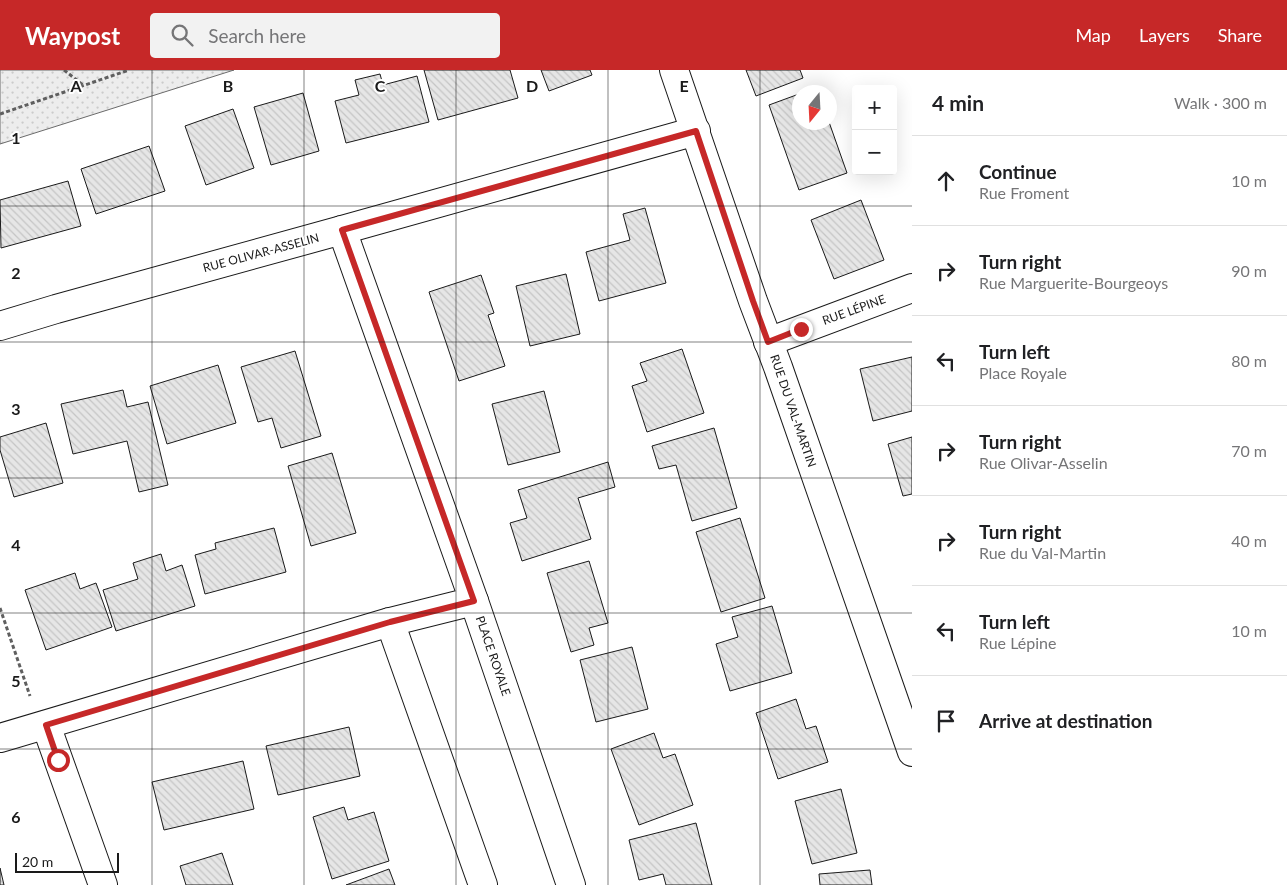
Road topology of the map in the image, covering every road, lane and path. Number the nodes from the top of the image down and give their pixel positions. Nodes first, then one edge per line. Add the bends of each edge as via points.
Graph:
1 (64, 70) edge
2 (129, 70) edge
3 (674, 70) edge
4 (84, 86) junction
5 (0, 114) edge
6 (696, 131) junction
7 (342, 230) junction
8 (912, 288) edge
9 (0, 326) edge
10 (768, 342) junction
11 (474, 601) junction
12 (0, 608) edge
13 (390, 622) junction
14 (39, 714) junction
15 (0, 738) edge
16 (912, 752) edge
17 (103, 885) edge
18 (483, 885) edge
19 (571, 885) edge

1 - 4 path
2 - 4 path
3 - 6 street, RUE DU VAL-MARTIN
4 - 5 path
6 - 7 street, RUE OLIVAR-ASSELIN
6 - 10 street, RUE DU VAL-MARTIN
7 - 9 street, RUE OLIVAR-ASSELIN
7 - 11 street, PLACE ROYALE
8 - 10 street, RUE LÉPINE
10 - 16 street, RUE DU VAL-MARTIN
11 - 13 street
11 - 19 street, PLACE ROYALE
12 - 14 path
13 - 14 street
13 - 18 street
14 - 15 street
14 - 17 street

